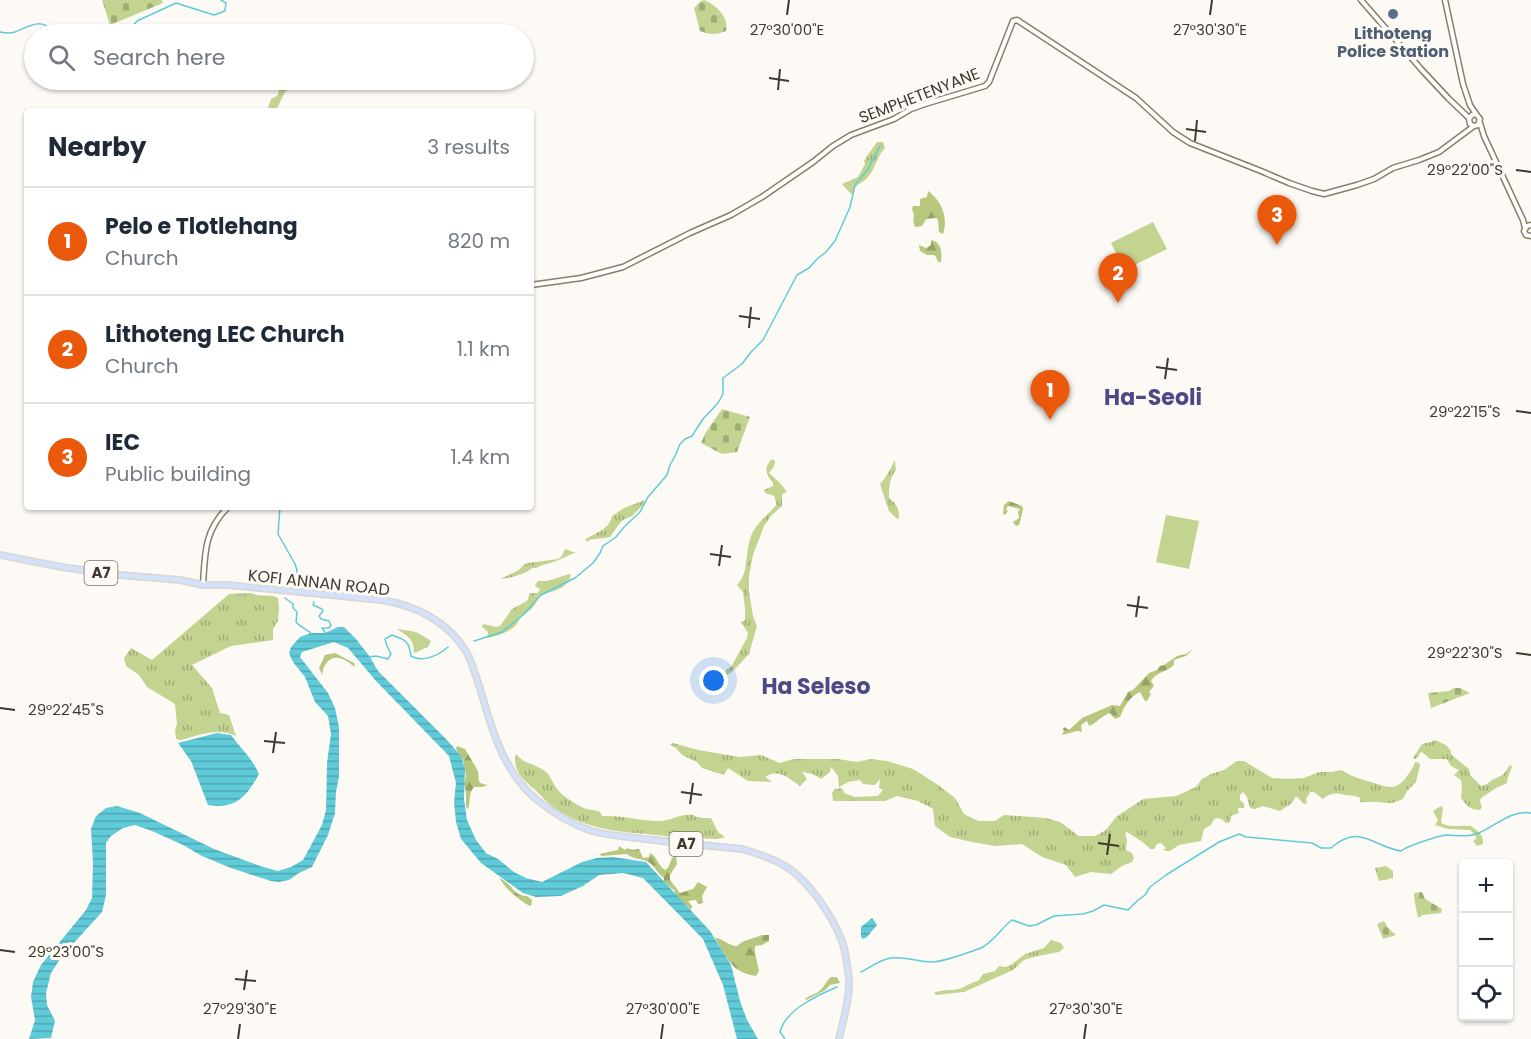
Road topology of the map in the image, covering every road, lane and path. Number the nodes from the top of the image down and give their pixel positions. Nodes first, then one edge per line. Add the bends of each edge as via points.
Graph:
1 (1361, 0) edge
2 (1445, 0) edge
3 (1470, 105) junction
4 (1477, 115) junction
5 (1470, 119) junction
6 (1476, 125) junction
7 (1465, 132) junction
8 (1523, 220) junction
9 (1530, 225) edge
10 (1525, 228) junction
11 (1531, 236) edge
12 (534, 285) edge
13 (225, 510) edge
14 (0, 555) edge
15 (203, 585) junction
16 (839, 1039) edge

1 - 5 main road
2 - 3 main road
3 - 4 main road
3 - 5 main road
4 - 5 main road
4 - 6 main road via 1480,119
5 - 6 main road
5 - 7 main road
6 - 7 main road
6 - 8 main road
7 - 12 main road, SEMPHETENYANE via 1439,152 1374,179 1327,193 1312,191 1190,143 1109,79 1017,20 1013,21 985,86 926,104 851,135 731,215 623,267
8 - 9 main road
8 - 10 main road
9 - 10 main road
10 - 11 main road via 1525,234
13 - 15 main road via 209,535
14 - 15 main road, KOFI ANNAN ROAD / A7 via 108,574
15 - 16 main road, KOFI ANNAN ROAD / A7 via 381,600 419,610 449,632 468,655 501,752 513,773 538,801 591,830 742,849 785,866 803,879 817,897 845,950 849,981

